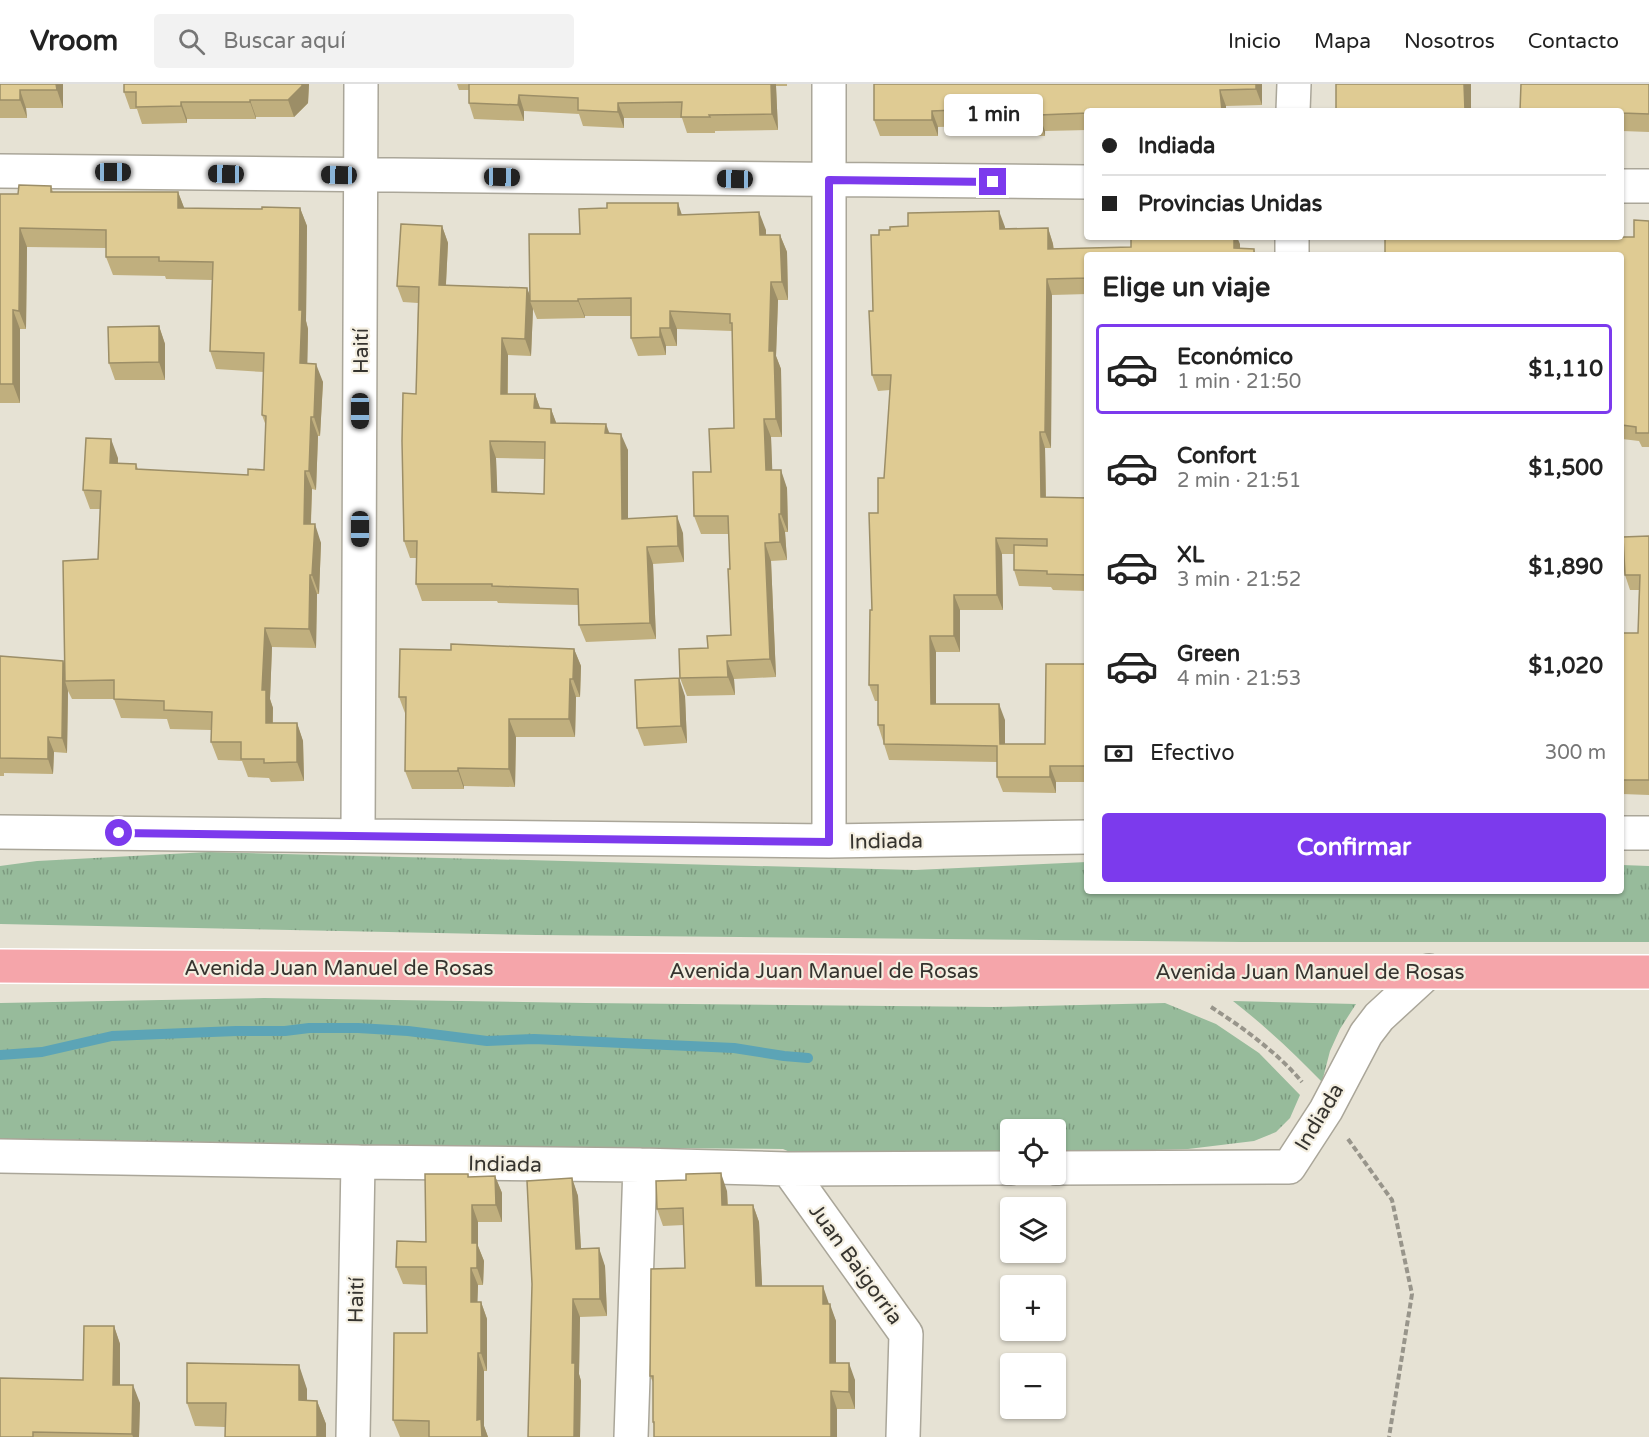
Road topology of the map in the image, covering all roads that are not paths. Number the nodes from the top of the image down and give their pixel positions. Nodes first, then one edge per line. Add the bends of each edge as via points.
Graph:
1 (361, 84) edge
2 (829, 84) edge
3 (1294, 84) edge
4 (1293, 108) edge
5 (0, 171) edge
6 (362, 175) junction
7 (829, 180) junction
8 (1084, 182) edge
9 (1624, 186) edge
10 (1649, 186) edge
11 (0, 832) edge
12 (1624, 833) edge
13 (1649, 833) edge
14 (358, 835) junction
15 (1084, 837) edge
16 (829, 842) junction
17 (0, 966) edge
18 (1429, 971) junction
19 (1649, 972) edge
20 (0, 1156) edge
21 (358, 1162) junction
22 (640, 1165) junction
23 (1000, 1168) edge
24 (1066, 1168) edge
25 (788, 1169) junction
26 (353, 1437) edge
27 (631, 1437) edge
28 (903, 1437) edge

1 - 6 street, Haití
2 - 7 street
3 - 4 street
5 - 6 street
6 - 7 street
6 - 14 street, Haití
7 - 8 street
7 - 16 street
9 - 10 street
11 - 14 street, Indiada
12 - 13 street
14 - 16 street, Indiada
15 - 16 street, Indiada
17 - 18 main road, Avenida Juan Manuel de Rosas
18 - 19 main road, Avenida Juan Manuel de Rosas
18 - 24 street, Indiada via 1366,1034 1326,1110 1289,1167
20 - 21 street, Indiada
21 - 22 street, Indiada
21 - 26 street, Haití
22 - 25 street, Indiada
22 - 27 street
23 - 25 street, Indiada
25 - 28 street, Juan Baigorria via 906,1334

